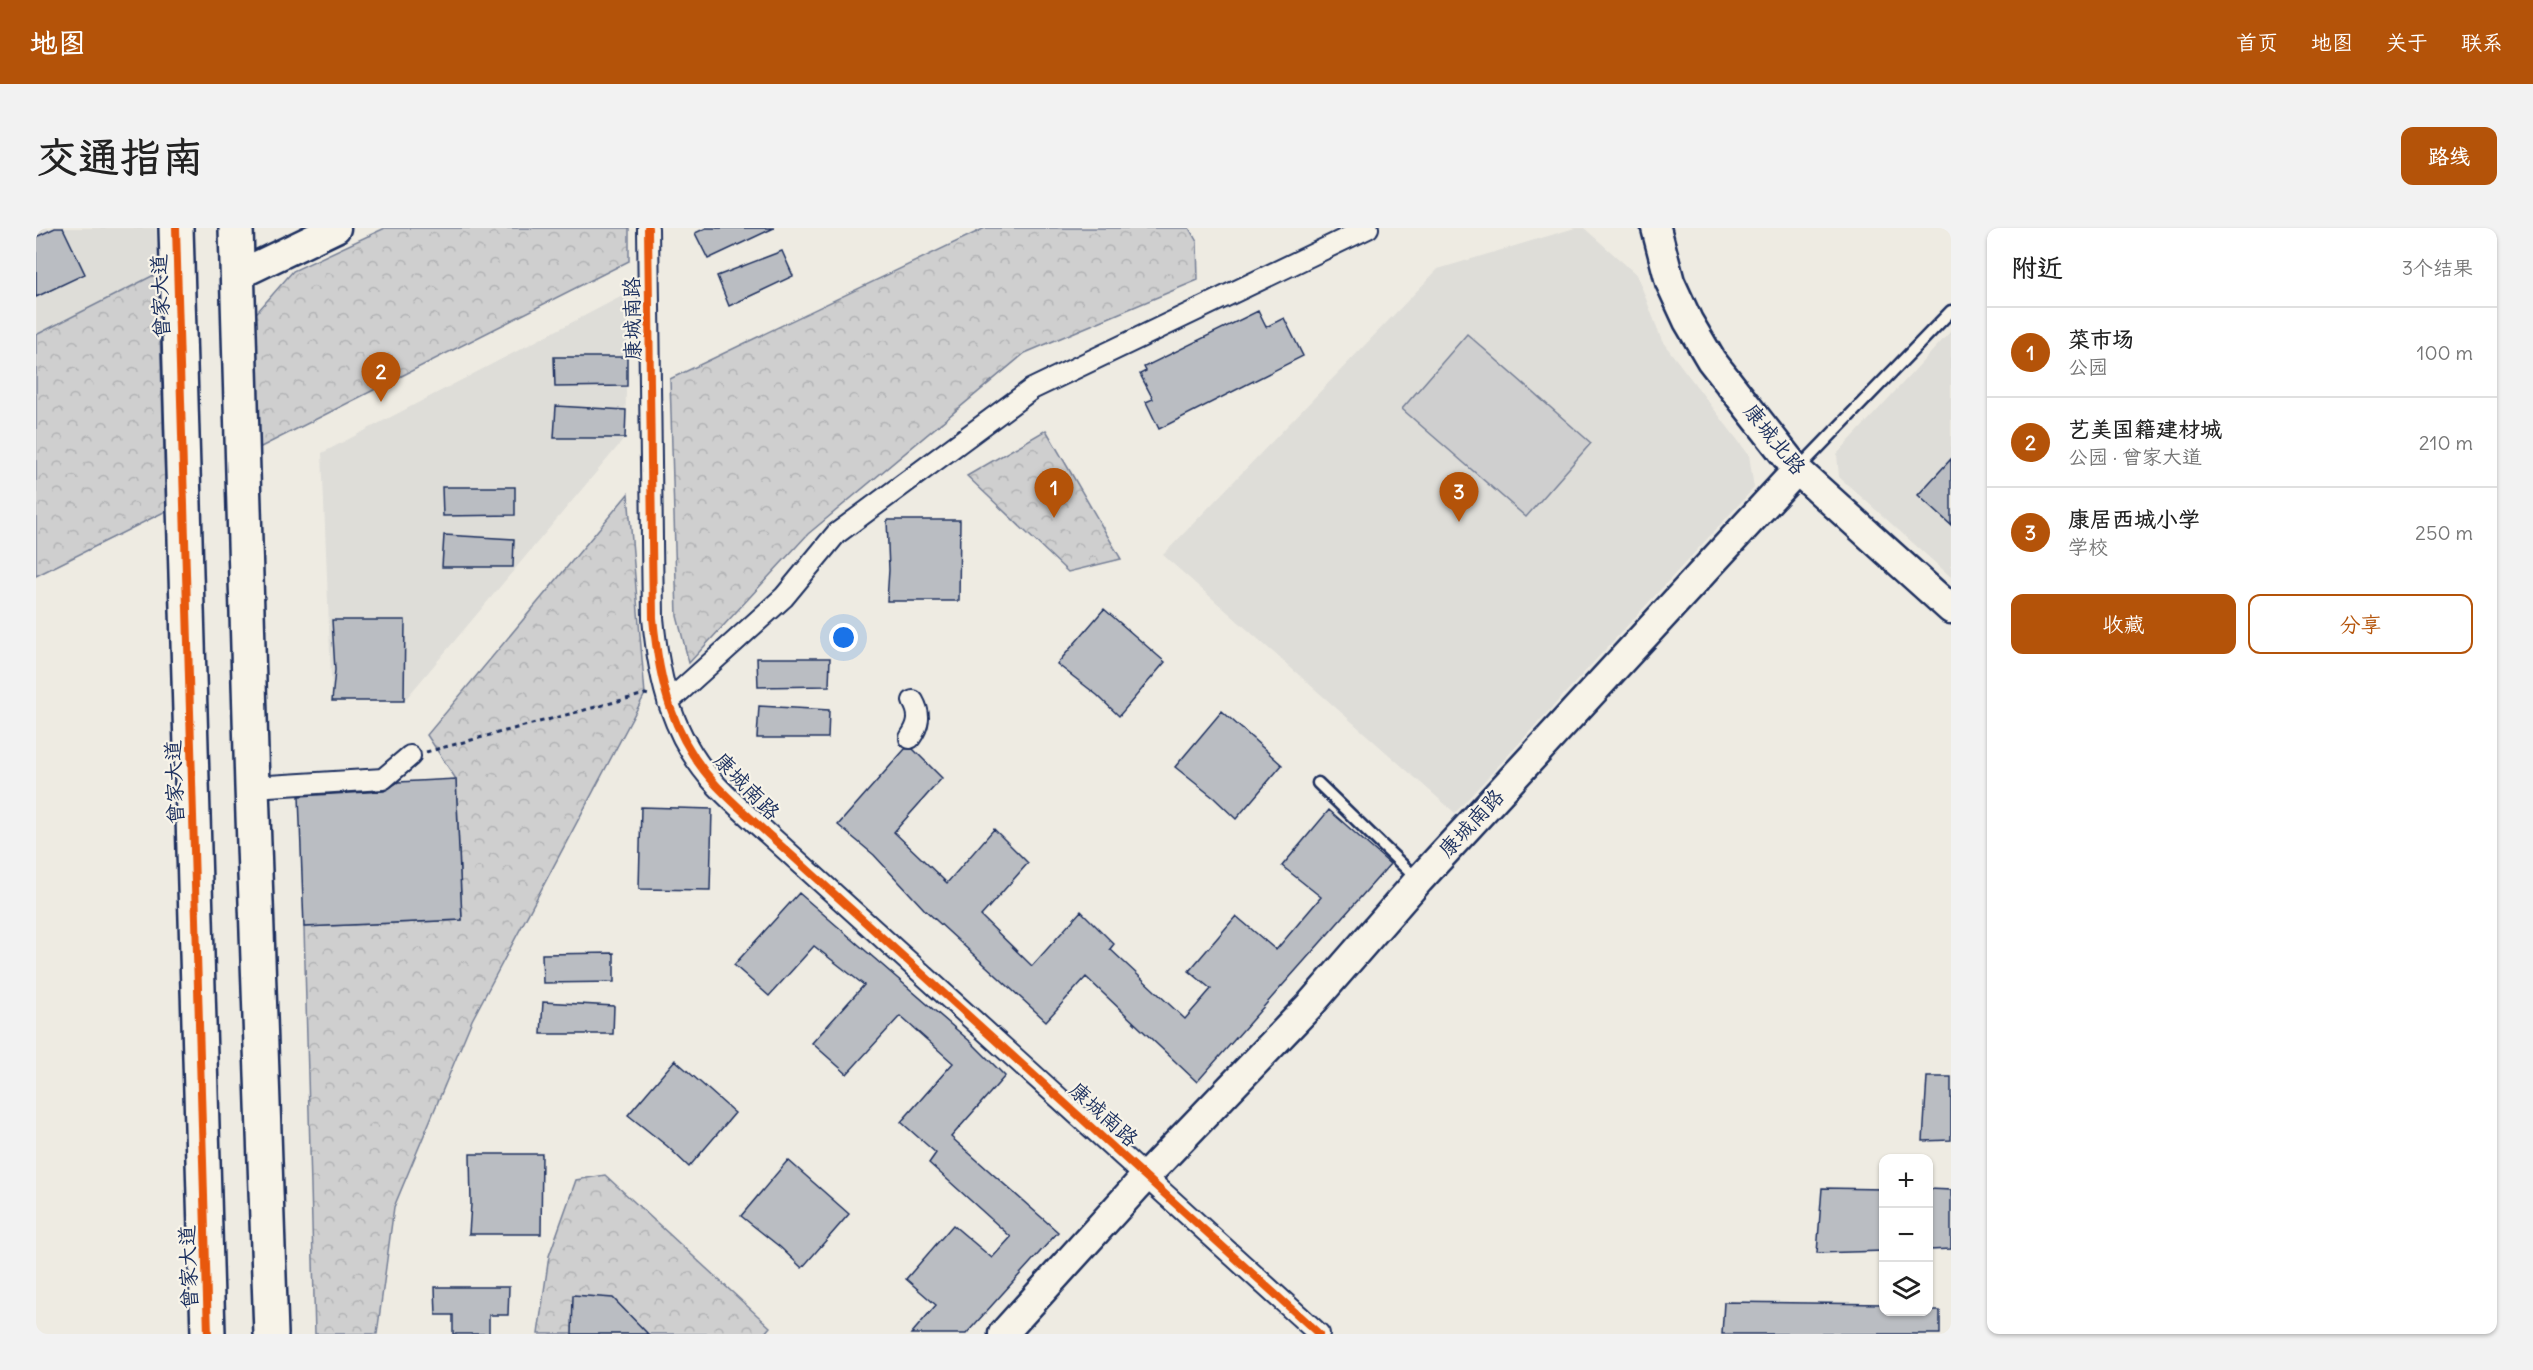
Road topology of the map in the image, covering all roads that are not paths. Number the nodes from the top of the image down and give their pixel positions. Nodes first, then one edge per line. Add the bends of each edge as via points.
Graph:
1 (176, 228) edge
2 (236, 228) edge
3 (336, 228) edge
4 (648, 228) edge
5 (1368, 228) edge
6 (1656, 228) edge
7 (238, 275) junction
8 (1951, 311) edge
9 (1797, 470) junction
10 (1951, 609) edge
11 (913, 701) dead end
12 (668, 702) junction
13 (910, 738) dead end
14 (410, 756) road end
15 (1318, 783) dead end
16 (252, 787) junction
17 (1419, 880) junction
18 (1145, 1177) junction
19 (208, 1334) edge
20 (271, 1334) edge
21 (1003, 1334) edge
22 (1319, 1334) edge

1 - 19 highway, 曾家大道
2 - 7 highway
3 - 7 street
4 - 12 street, 康城南路 via 653,618 657,664
5 - 12 street via 1032,389 836,534 784,597
6 - 9 street, 康城北路 via 1670,282 1688,321 1711,360
7 - 16 highway
8 - 9 lane
9 - 10 street, 康城北路
9 - 17 street, 康城南路
11 - 13 street via 919,721
12 - 18 street, 康城南路 via 681,734 717,785
14 - 16 street via 383,779
15 - 17 lane
16 - 20 highway
17 - 18 street, 康城南路 via 1309,1006
18 - 21 street, 康城南路
18 - 22 street

